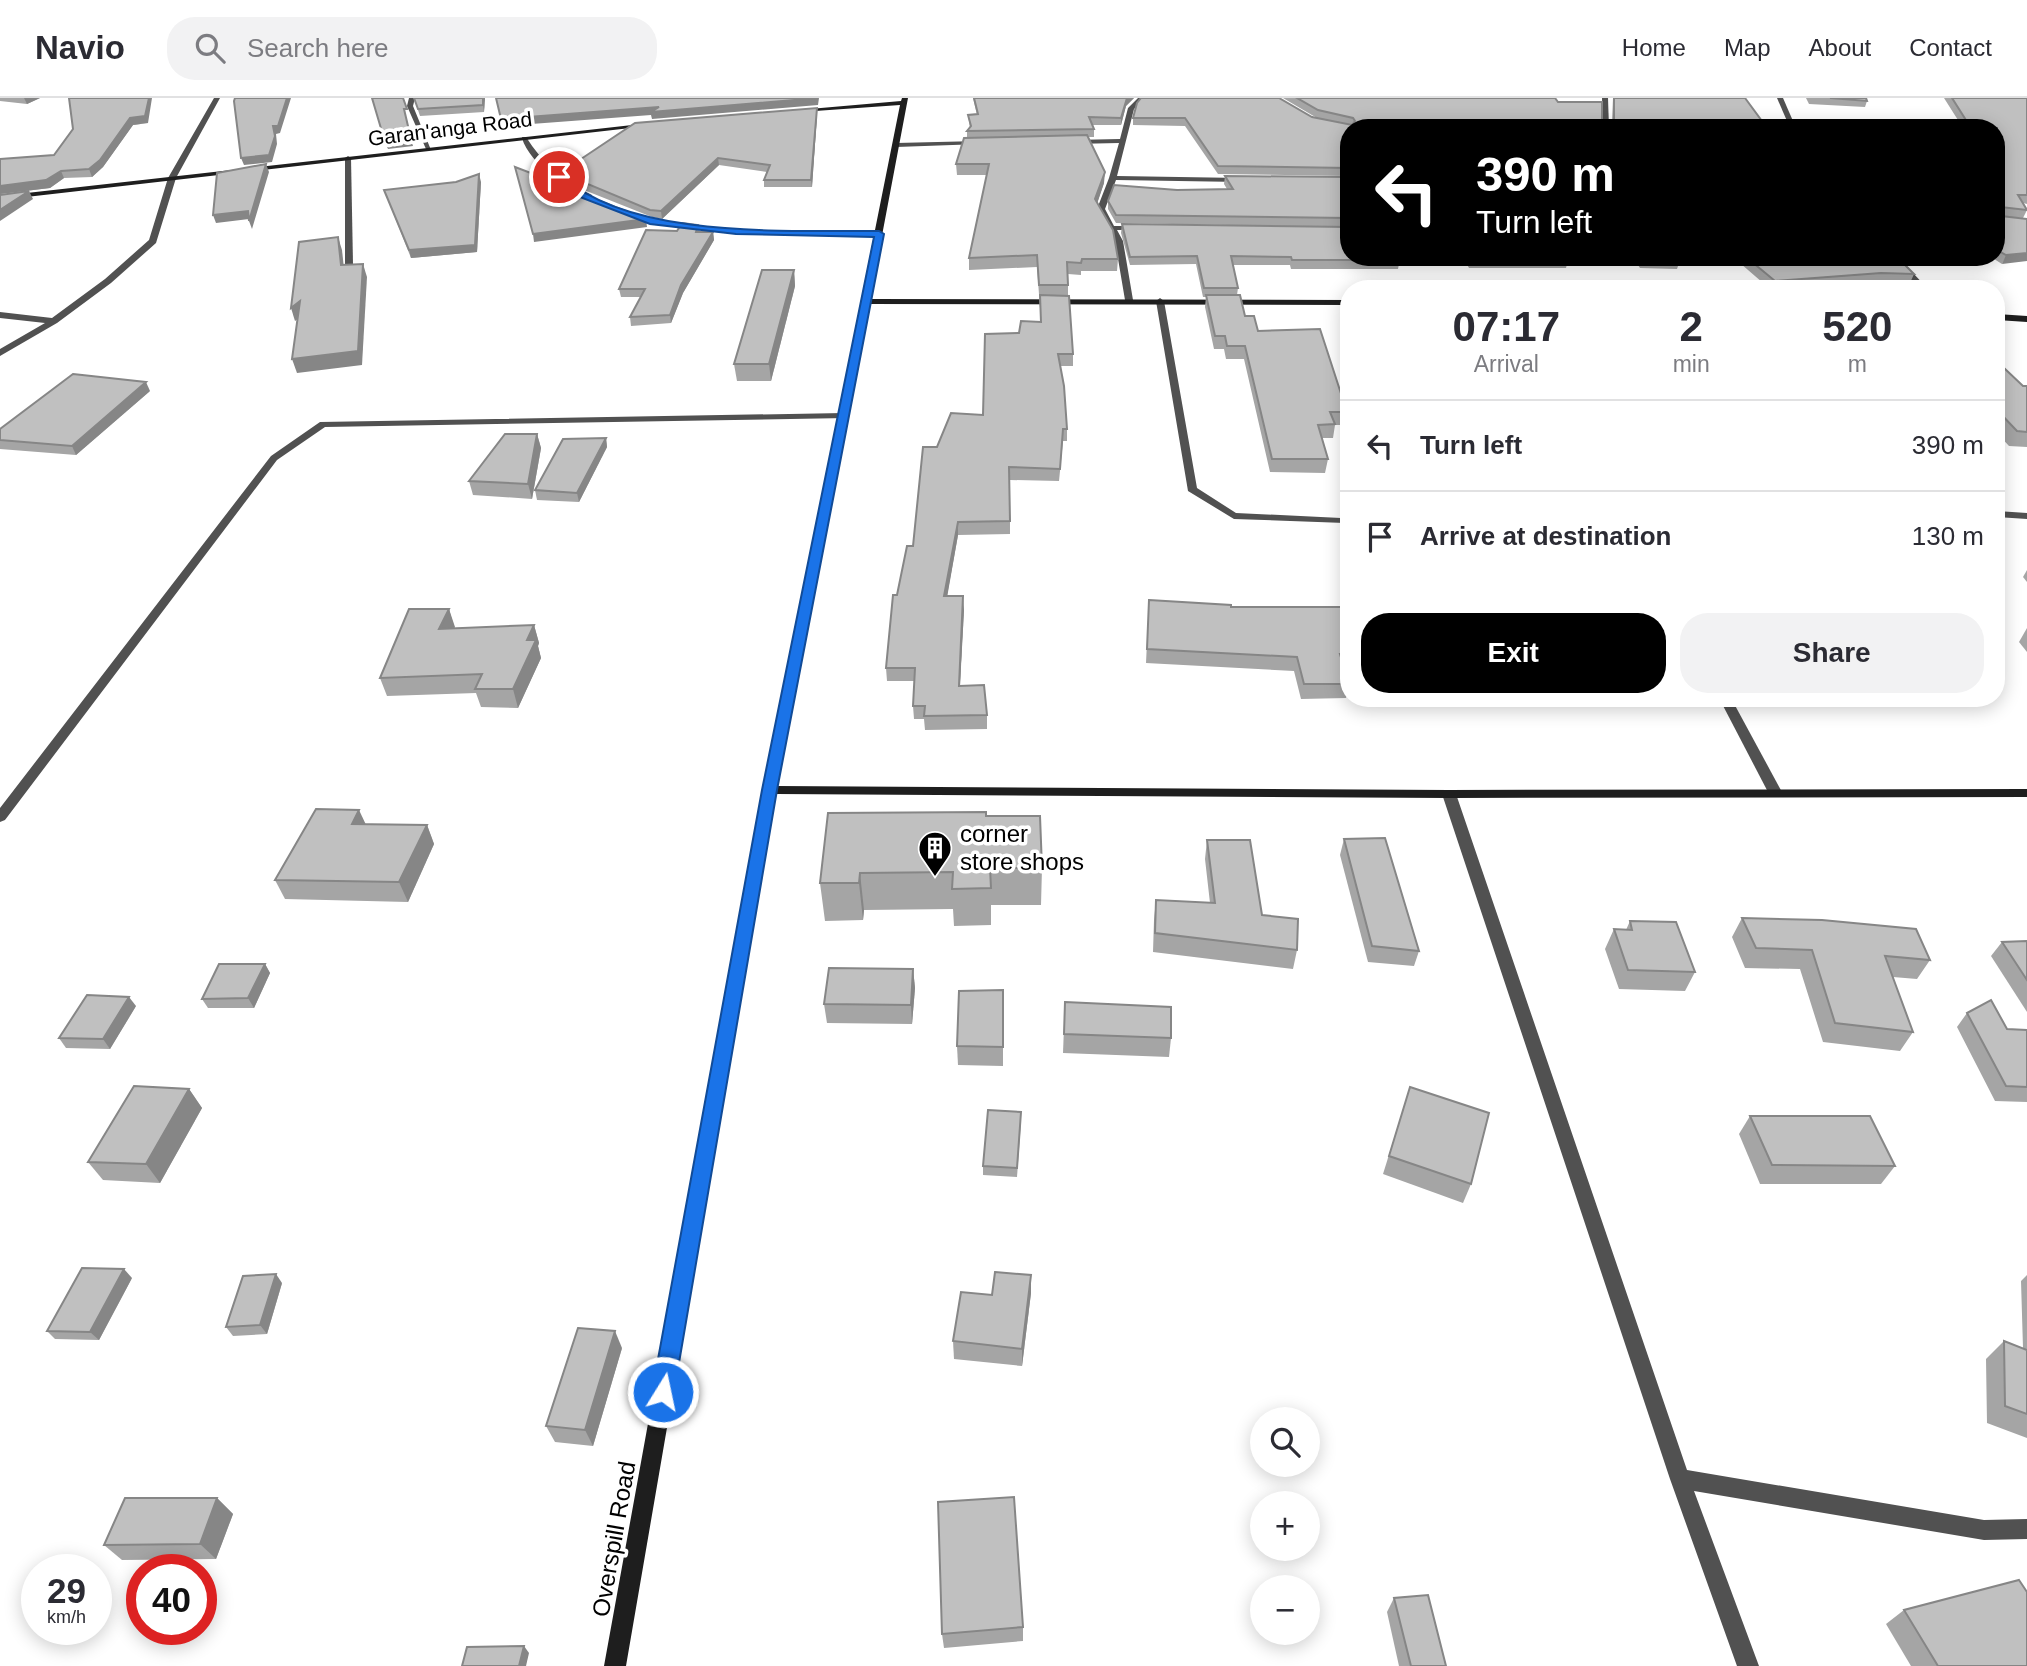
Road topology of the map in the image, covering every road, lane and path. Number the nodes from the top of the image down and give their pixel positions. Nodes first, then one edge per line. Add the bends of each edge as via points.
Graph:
1 (217, 98) edge
2 (412, 98) edge
3 (1142, 98) edge
4 (1605, 98) edge
5 (1780, 98) edge
6 (904, 101) edge
7 (794, 111) edge
8 (1606, 119) edge
9 (1789, 119) edge
10 (660, 123) edge
11 (524, 138) junction
12 (1121, 141) junction
13 (1067, 142) edge
14 (986, 143) edge
15 (896, 145) junction
16 (429, 149) junction
17 (348, 158) junction
18 (172, 178) junction
19 (1113, 178) junction
20 (1245, 180) edge
21 (0, 198) edge
22 (600, 202) edge
23 (625, 212) edge
24 (1112, 228) junction
25 (1154, 229) edge
26 (879, 234) junction
27 (349, 264) edge
28 (1902, 266) edge
29 (1915, 280) edge
30 (1129, 300) junction
31 (1160, 301) junction
32 (864, 302) junction
33 (1340, 303) edge
34 (0, 315) edge
35 (2005, 318) edge
36 (2027, 319) edge
37 (54, 321) junction
38 (0, 353) edge
39 (844, 416) junction
40 (2005, 515) edge
41 (2027, 516) edge
42 (1340, 521) edge
43 (1730, 707) edge
44 (770, 790) junction
45 (2027, 793) edge
46 (1449, 794) junction
47 (1776, 794) junction
48 (0, 817) edge
49 (1680, 1479) junction
50 (2027, 1530) edge
51 (615, 1666) edge
52 (1748, 1666) edge

1 - 18 street
2 - 16 street via 410,106
3 - 12 street via 1131,108
4 - 8 street
5 - 9 street
6 - 7 street
6 - 15 street, Overspill Road
10 - 11 street, Garan'anga Road
11 - 16 street, Garan'anga Road
11 - 22 street via 528,149 575,192
12 - 13 street
12 - 19 street
14 - 15 street
15 - 26 street, Overspill Road
16 - 17 street, Garan'anga Road
17 - 18 street, Garan'anga Road
17 - 27 street
18 - 21 street, Garan'anga Road
18 - 37 street via 153,242
19 - 20 street
19 - 24 street via 1101,209
23 - 26 street via 650,222 736,232
24 - 25 street
24 - 30 street via 1119,241
26 - 32 street, Overspill Road
28 - 29 street
30 - 31 street
30 - 32 street
31 - 33 street
31 - 42 street via 1192,489 1234,516
32 - 39 street, Overspill Road
34 - 37 street
35 - 36 street
37 - 38 street
39 - 44 street, Overspill Road
39 - 48 street via 323,424 274,458
40 - 41 street
43 - 47 street
44 - 46 street
44 - 51 street, Overspill Road
45 - 47 street
46 - 47 street
46 - 49 street
49 - 50 street via 1984,1530
49 - 52 street

